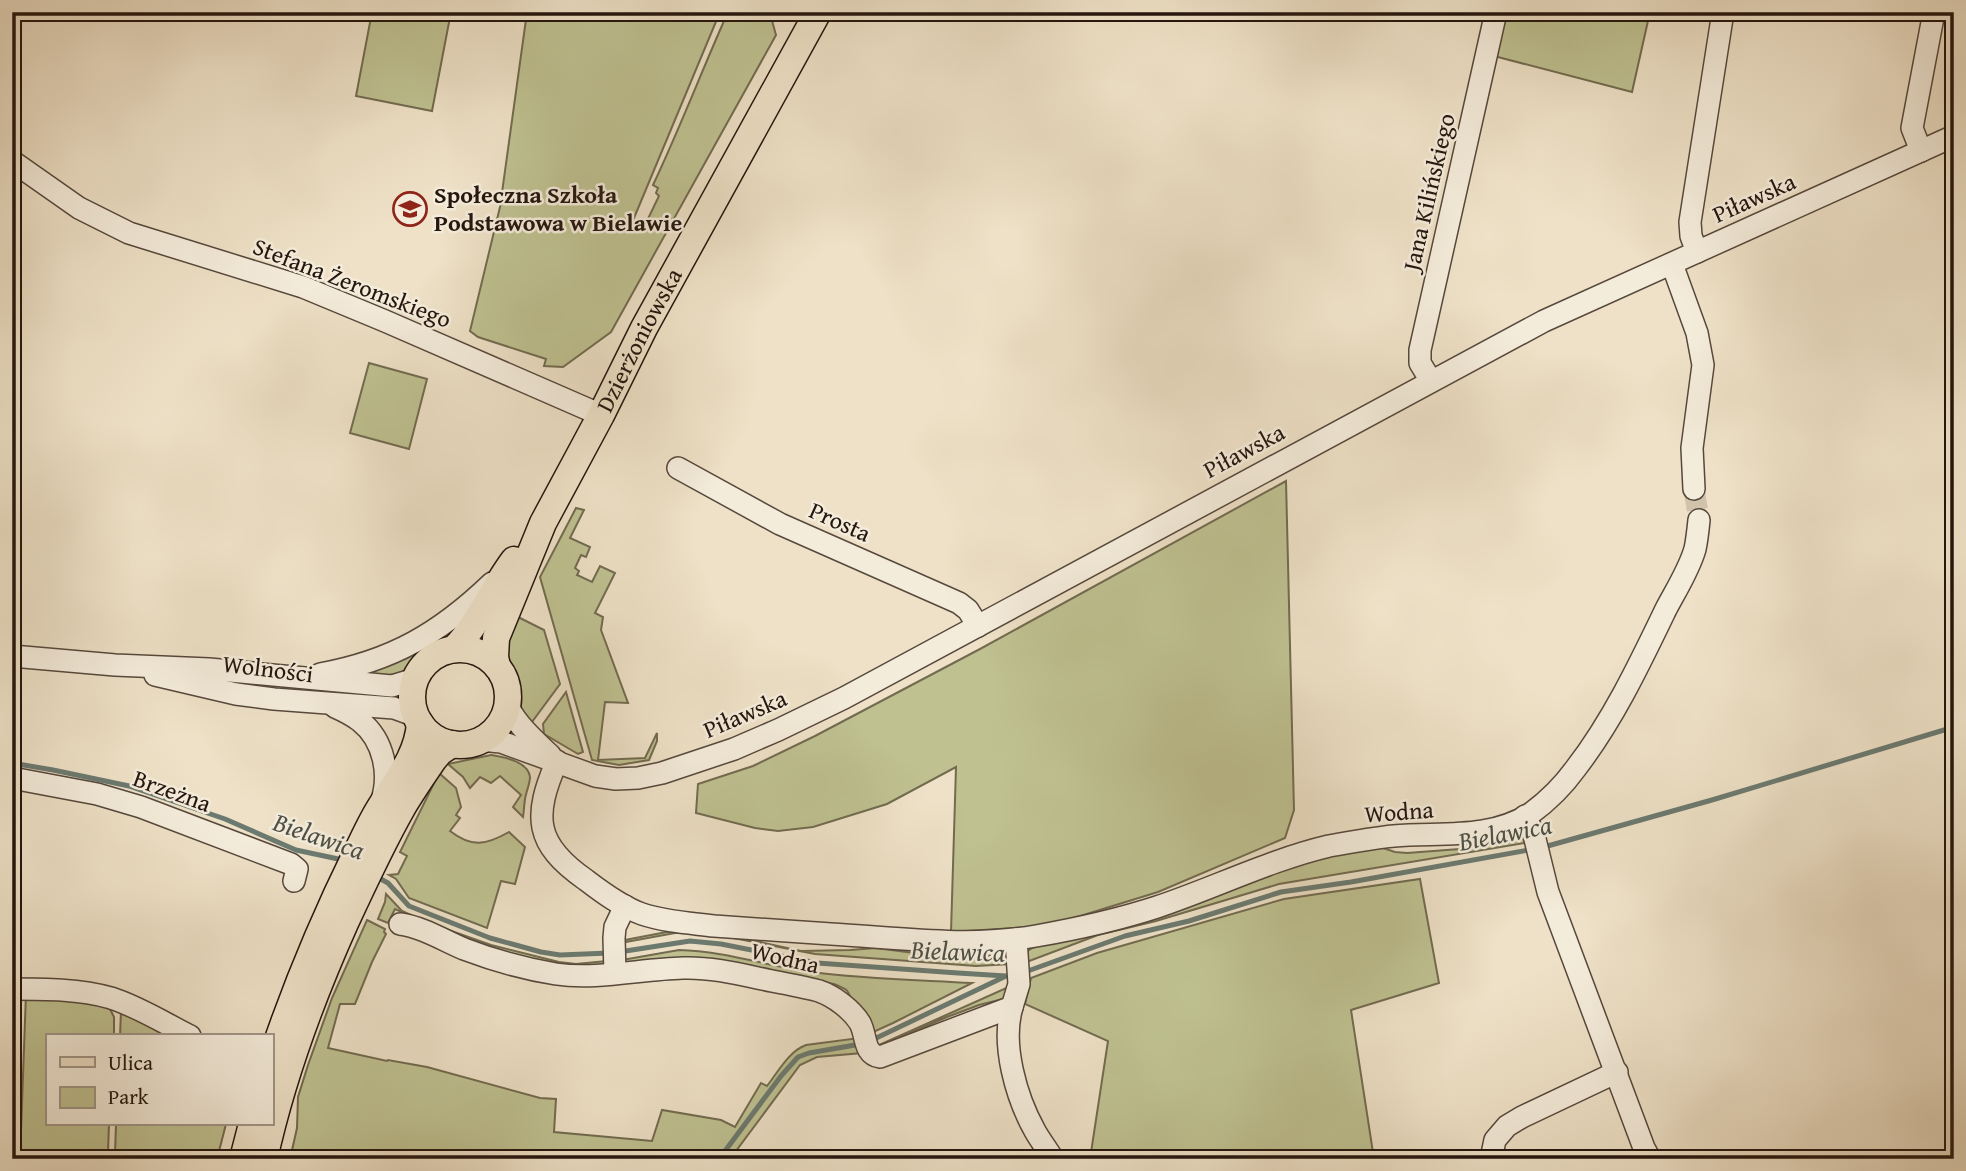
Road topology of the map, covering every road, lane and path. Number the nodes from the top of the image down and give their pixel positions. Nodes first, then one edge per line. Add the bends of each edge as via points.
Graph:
1 (818, 12) edge
2 (1496, 12) edge
3 (1723, 12) edge
4 (1934, 12) edge
5 (1954, 136) edge
6 (1921, 151) junction
7 (12, 161) edge
8 (1697, 252) junction
9 (1672, 264) junction
10 (1431, 381) junction
11 (601, 415) junction
12 (678, 468) dead end
13 (1694, 489) tunnel mouth
14 (1699, 520) tunnel mouth
15 (543, 523) junction
16 (509, 568) junction
17 (978, 626) junction
18 (454, 649) junction
19 (12, 656) edge
20 (116, 665) junction
21 (497, 666) junction
22 (297, 677) junction
23 (415, 678) junction
24 (324, 702) junction
25 (507, 705) junction
26 (418, 719) junction
27 (481, 740) junction
28 (452, 744) junction
29 (558, 761) junction
30 (12, 778) edge
31 (378, 810) junction
32 (1530, 826) junction
33 (367, 855) junction
34 (294, 881) dead end
35 (352, 885) junction
36 (625, 906) junction
37 (400, 924) dead end
38 (1016, 939) junction
39 (615, 959) junction
40 (12, 989) edge
41 (1012, 1007) junction
42 (186, 1034) edge
43 (273, 1054) edge
44 (1616, 1073) junction
45 (273, 1125) edge
46 (251, 1126) edge
47 (273, 1126) edge
48 (243, 1159) edge
49 (264, 1159) edge
50 (1053, 1159) edge
51 (1490, 1159) edge
52 (1650, 1159) edge

1 - 11 main road, Dzierżoniowska
2 - 10 street, Jana Kilińskiego via 1419,355
3 - 8 street via 1690,222
4 - 6 street via 1912,128
5 - 6 street, Piławska
6 - 8 street, Piławska
7 - 11 street, Stefana Żeromskiego via 79,208 129,233 303,287
8 - 9 street, Piławska
9 - 10 street, Piławska via 1563,312
9 - 13 street via 1697,333 1703,365 1692,447
10 - 17 street, Piławska
11 - 15 main road, Dzierżoniowska
12 - 17 street, Prosta via 780,524 959,603
14 - 32 street, Wodna via 1693,556 1607,721
15 - 16 main road, Dzierżoniowska
15 - 21 main road, Dzierżoniowska via 496,638
16 - 18 main road, Dzierżoniowska
16 - 22 street via 461,611 416,642 367,662
17 - 29 street, Piławska via 778,730 669,771 616,779 587,774
18 - 21 main road via 474,651
18 - 23 main road via 429,660
19 - 20 street, Wolności
20 - 22 street, Wolności
20 - 24 street, Wolności via 236,694
21 - 25 main road via 507,685
22 - 23 street, Wolności via 392,686
23 - 26 main road via 412,697
24 - 26 street, Wolności via 394,708
24 - 31 street via 362,722 378,744 386,773
25 - 27 main road via 501,721
25 - 29 street, Piławska via 523,730
26 - 28 main road via 434,737
26 - 31 main road via 413,753
27 - 28 main road
27 - 29 street, Piławska
28 - 33 main road via 434,759
29 - 36 street, Wodna via 542,802 541,818 549,844 576,874
30 - 34 street, Brzeżna via 97,794 169,816 291,864 297,869
31 - 33 main road
32 - 38 street, Wodna via 1394,836 1330,846 1124,917
32 - 44 street via 1548,892
33 - 35 main road
35 - 43 main road via 301,977
35 - 45 main road
36 - 38 street, Wodna via 665,920 736,928 957,942
36 - 39 street via 615,927
37 - 39 street via 486,956 546,972 572,975
38 - 41 street via 1019,974
39 - 41 street, Wodna via 708,969 816,990 860,1023 876,1057
40 - 42 street via 107,997
41 - 50 street via 1008,1039 1015,1079 1033,1128
44 - 51 street via 1507,1126 1495,1140
44 - 52 street
46 - 48 main road
47 - 49 main road

